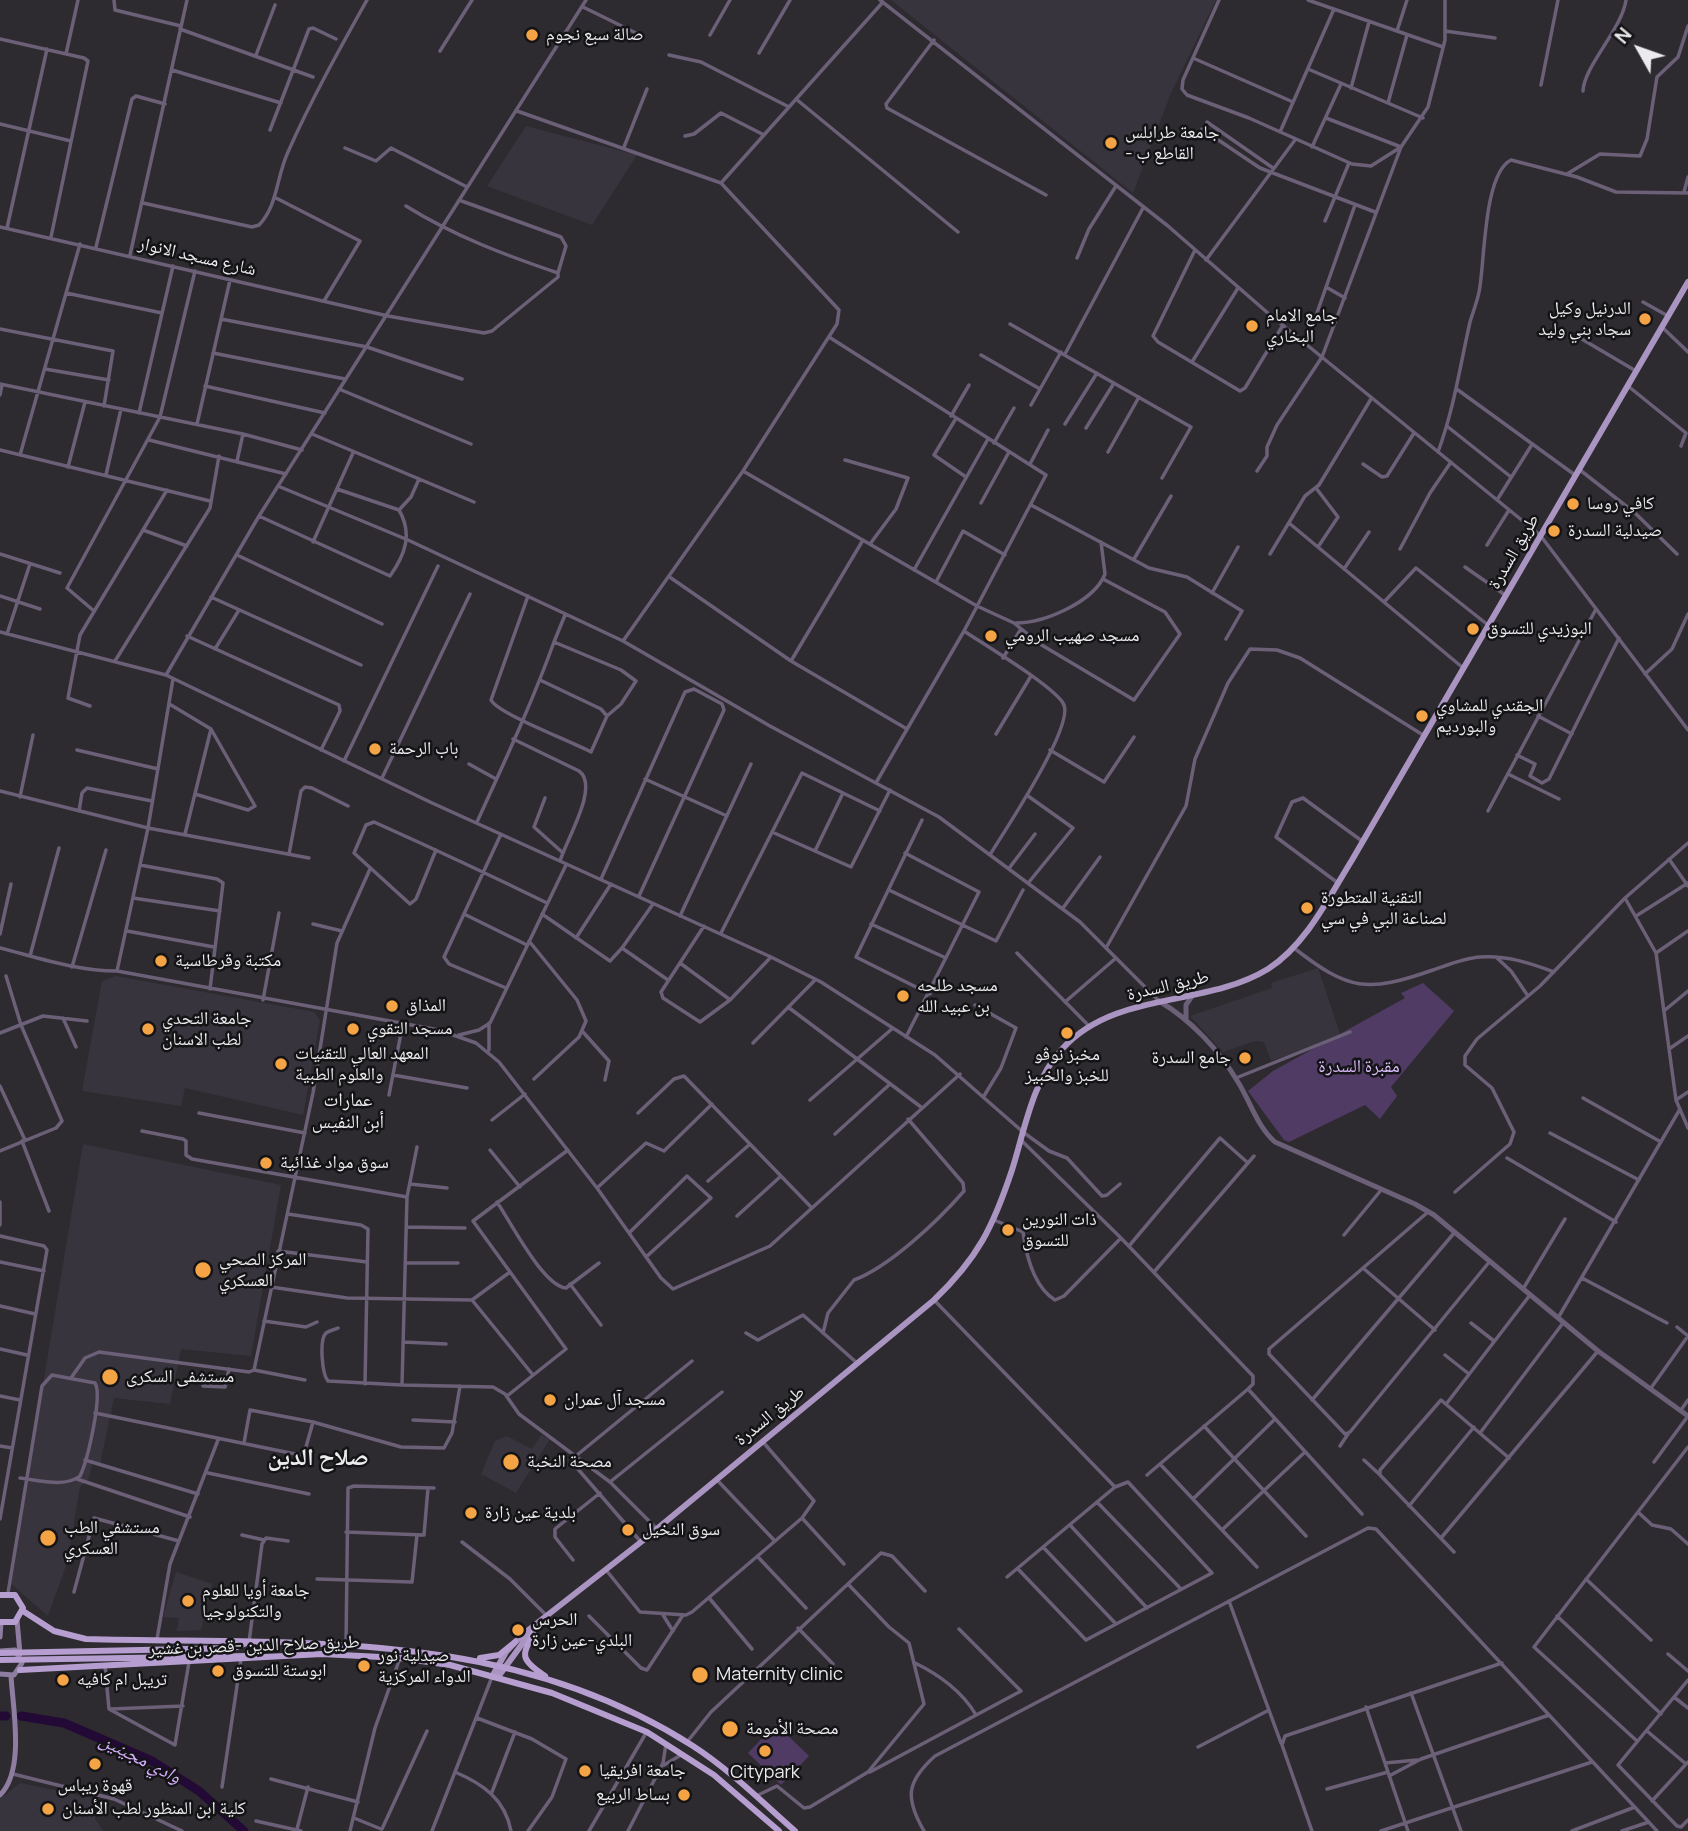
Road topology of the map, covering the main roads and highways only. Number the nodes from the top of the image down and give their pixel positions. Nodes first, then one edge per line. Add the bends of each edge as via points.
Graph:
1 (1688, 282) edge
2 (0, 1595) edge
3 (23, 1611) junction
4 (18, 1620) junction
5 (1, 1622) edge
6 (536, 1625) junction
7 (0, 1637) edge
8 (249, 1642) junction
9 (514, 1642) junction
10 (0, 1652) edge
11 (20, 1654) junction
12 (252, 1656) junction
13 (466, 1658) junction
14 (0, 1660) edge
15 (498, 1665) junction
16 (507, 1667) junction
17 (20, 1670) junction
18 (0, 1674) edge
19 (11, 1676) junction
20 (495, 1676) junction
21 (552, 1682) junction
22 (0, 1795) edge
23 (779, 1831) edge
24 (795, 1831) edge

1 - 6 main road, طريق السدرة via 1338,883 1293,947 1256,974 1195,994 1139,1005 1089,1027 1064,1047 1044,1074 994,1220 970,1264 934,1300
2 - 3 highway via 8,1593 20,1599
3 - 4 highway
3 - 8 highway via 72,1637
4 - 5 highway
4 - 11 main road
5 - 7 main road
6 - 9 main road, طريق السدرة
6 - 16 main road
6 - 21 highway via 525,1646 525,1659
8 - 10 highway via 234,1648
8 - 13 highway via 346,1644
9 - 13 highway via 495,1656
9 - 15 main road, طريق السدرة
10 - 11 main road via 12,1648
11 - 17 main road
12 - 14 highway
12 - 17 highway, طريق صلاح الدين -قصر بن غشير
12 - 20 highway, طريق صلاح الدين -قصر بن غشير via 400,1658
13 - 15 highway
15 - 16 highway
15 - 20 main road, طريق السدرة
16 - 20 main road
16 - 21 highway
17 - 19 main road
18 - 19 main road
19 - 22 main road via 13,1773
20 - 23 highway, طريق صلاح الدين -قصر بن غشير via 582,1704 647,1732 729,1787
21 - 24 highway via 618,1706 687,1742

